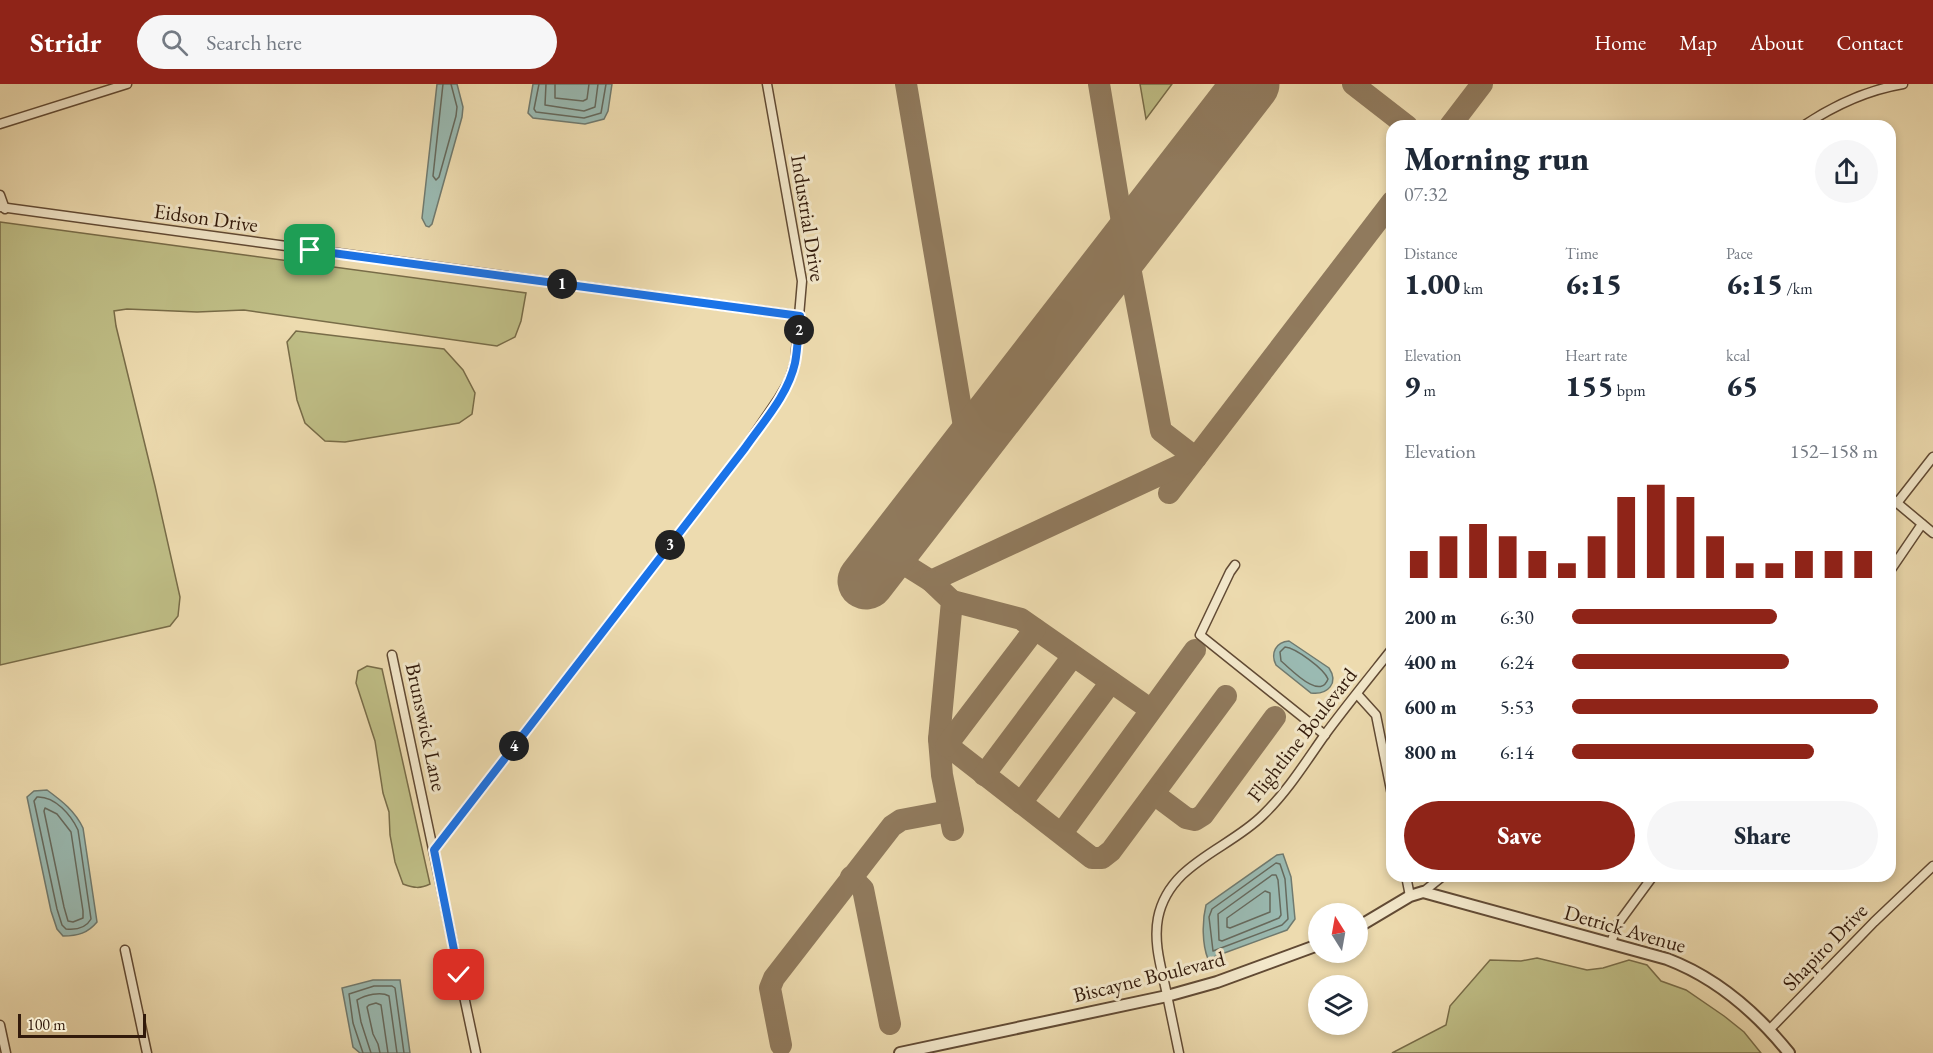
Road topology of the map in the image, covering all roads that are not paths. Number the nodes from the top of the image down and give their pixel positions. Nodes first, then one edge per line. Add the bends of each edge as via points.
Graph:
1 (126, 84) edge
2 (766, 84) edge
3 (1903, 84) edge
4 (1812, 120) edge
5 (0, 124) edge
6 (0, 195) edge
7 (3, 208) edge
8 (800, 316) junction
9 (1933, 457) edge
10 (1896, 498) edge
11 (1896, 502) edge
12 (1922, 524) junction
13 (1933, 533) edge
14 (1896, 562) edge
15 (1235, 565) dead end
16 (392, 655) dead end
17 (1386, 657) edge
18 (1357, 693) junction
19 (1325, 735) junction
20 (1386, 765) edge
21 (434, 850) junction
22 (1933, 866) edge
23 (1408, 882) edge
24 (1436, 882) edge
25 (1649, 882) edge
26 (1423, 892) junction
27 (1410, 896) junction
28 (1368, 921) edge
29 (1611, 943) junction
30 (1308, 949) edge
31 (125, 950) dead end
32 (1167, 996) junction
33 (0, 1025) edge
34 (1770, 1029) junction
35 (6, 1053) edge
36 (147, 1053) edge
37 (476, 1053) edge
38 (900, 1053) edge
39 (1179, 1053) edge
40 (1789, 1053) edge

1 - 5 street
2 - 8 street, Industrial Drive via 802,281
3 - 4 street via 1855,98
6 - 7 street
7 - 8 street, Eidson Drive
8 - 21 street, Industrial Drive via 789,381 745,448
9 - 10 street
11 - 12 street
12 - 13 street
12 - 14 street
15 - 19 street via 1200,636
16 - 21 street, Brunswick Lane
17 - 18 street, Flightline Boulevard
18 - 19 street, Flightline Boulevard
18 - 20 street via 1376,715
19 - 32 street, Flightline Boulevard via 1263,815 1190,867 1164,898 1156,939
21 - 37 street, Brunswick Lane
22 - 34 street, Shapiro Drive
23 - 27 street
24 - 26 street
25 - 29 street via 1617,925
26 - 27 street
26 - 29 street, Detrick Avenue
27 - 28 street
29 - 34 street, Detrick Avenue via 1692,968 1732,995
30 - 32 street, Biscayne Boulevard
31 - 36 street
32 - 38 street, Biscayne Boulevard
32 - 39 street, Flightline Boulevard
33 - 35 street
34 - 40 street, Detrick Avenue

